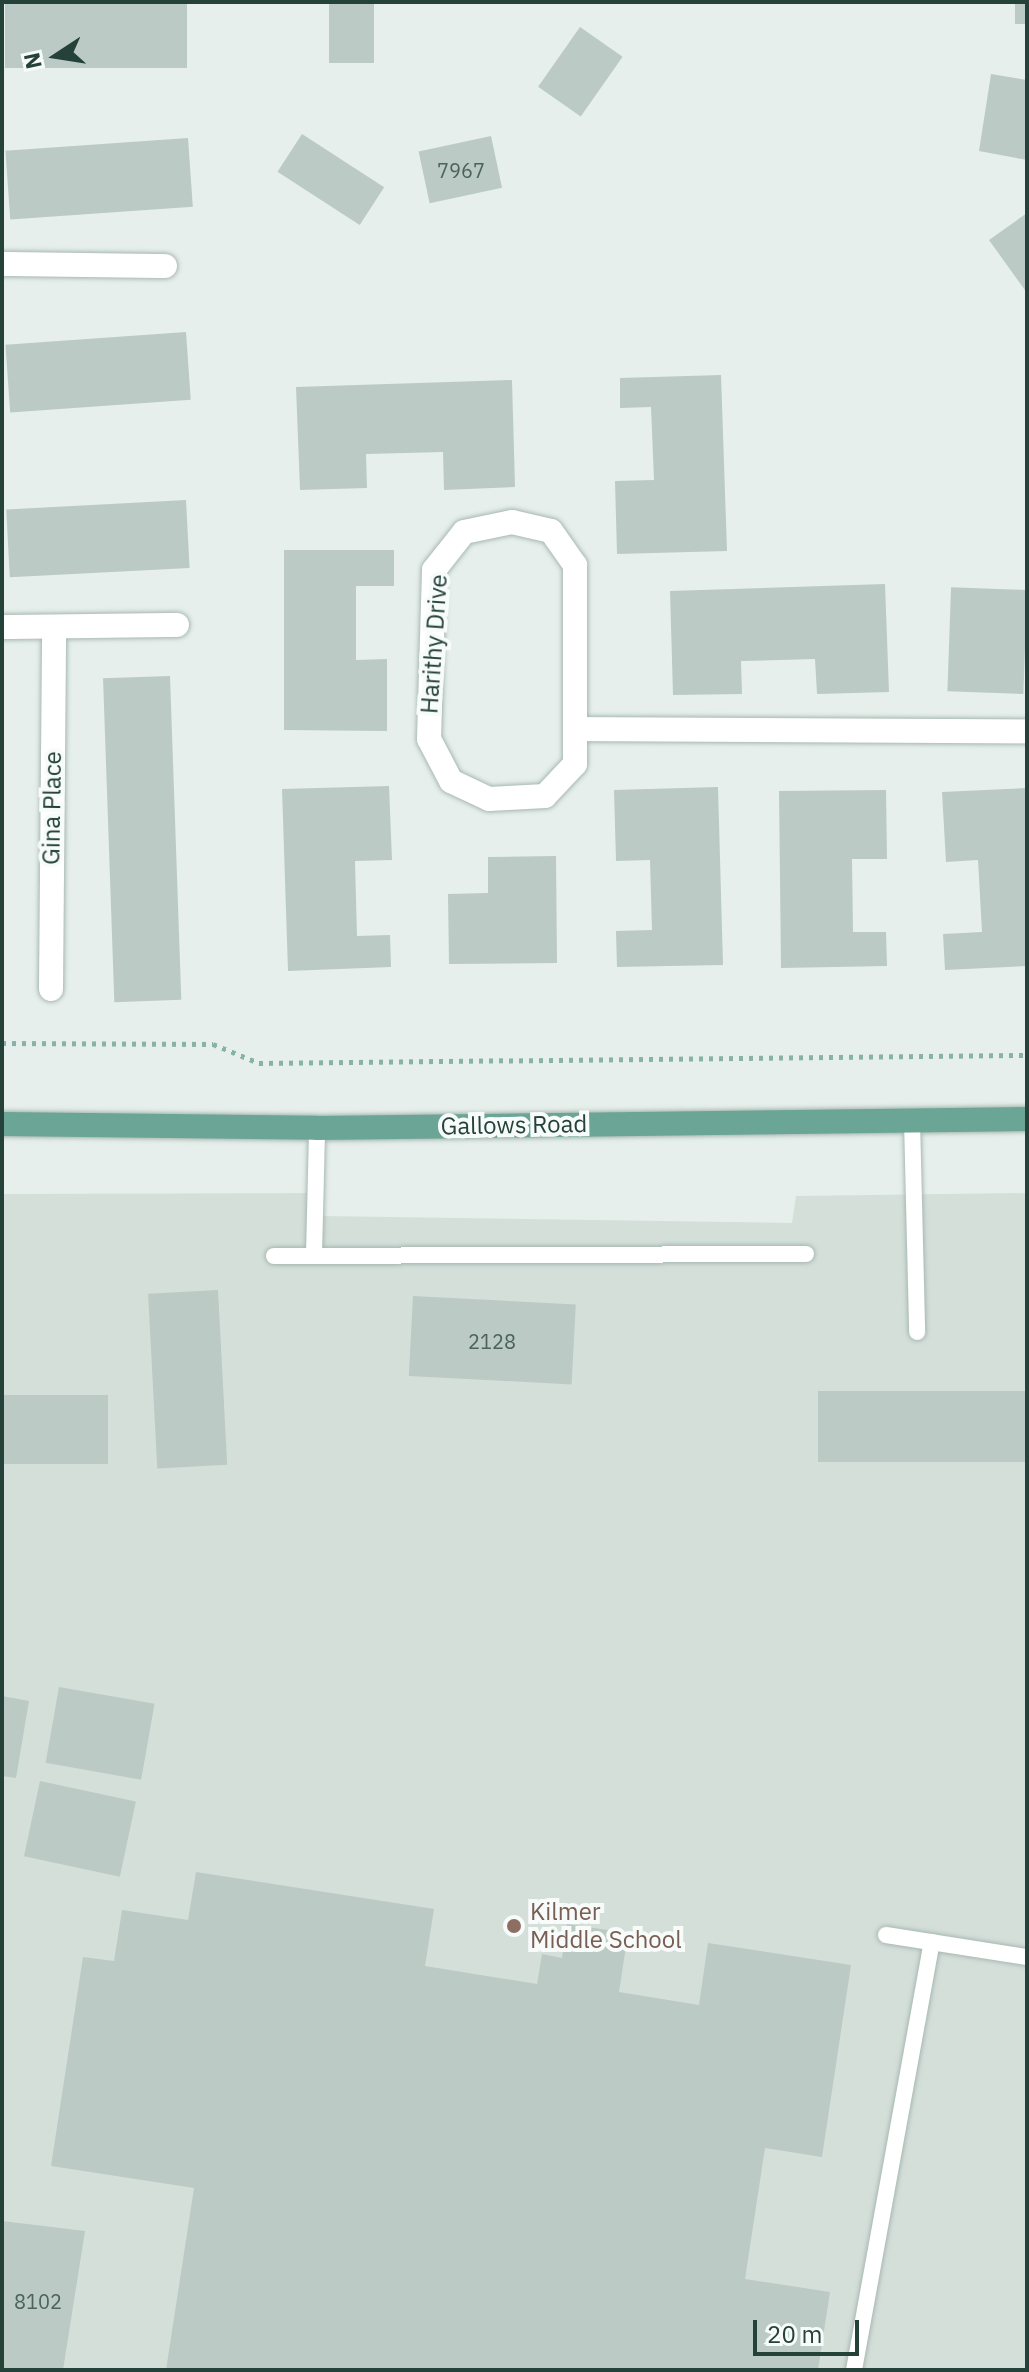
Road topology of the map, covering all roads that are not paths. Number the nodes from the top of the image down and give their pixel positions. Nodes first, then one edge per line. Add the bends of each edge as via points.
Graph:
1 (2, 264) edge
2 (165, 266) dead end
3 (177, 625) dead end
4 (2, 627) edge
5 (54, 627) junction
6 (578, 729) junction
7 (1027, 731) edge
8 (51, 989) dead end
9 (1027, 1119) edge
10 (912, 1120) junction
11 (2, 1124) edge
12 (317, 1128) junction
13 (806, 1254) dead end
14 (314, 1255) junction
15 (274, 1256) dead end
16 (917, 1332) dead end
17 (886, 1935) dead end
18 (932, 1942) junction
19 (1027, 1957) edge
20 (854, 2370) edge

1 - 2 street
3 - 5 street
4 - 5 street
5 - 8 street, Gina Place
6 - 6 street, Harithy Drive via 575,764 545,796 489,799 451,781 429,739 434,570 464,532 512,522 551,531 575,565
6 - 7 street
9 - 10 main road, Gallows Road
10 - 12 main road, Gallows Road
10 - 16 lane
11 - 12 main road, Gallows Road
12 - 14 lane
13 - 14 lane
14 - 15 lane
17 - 18 lane
18 - 19 lane
18 - 20 lane

